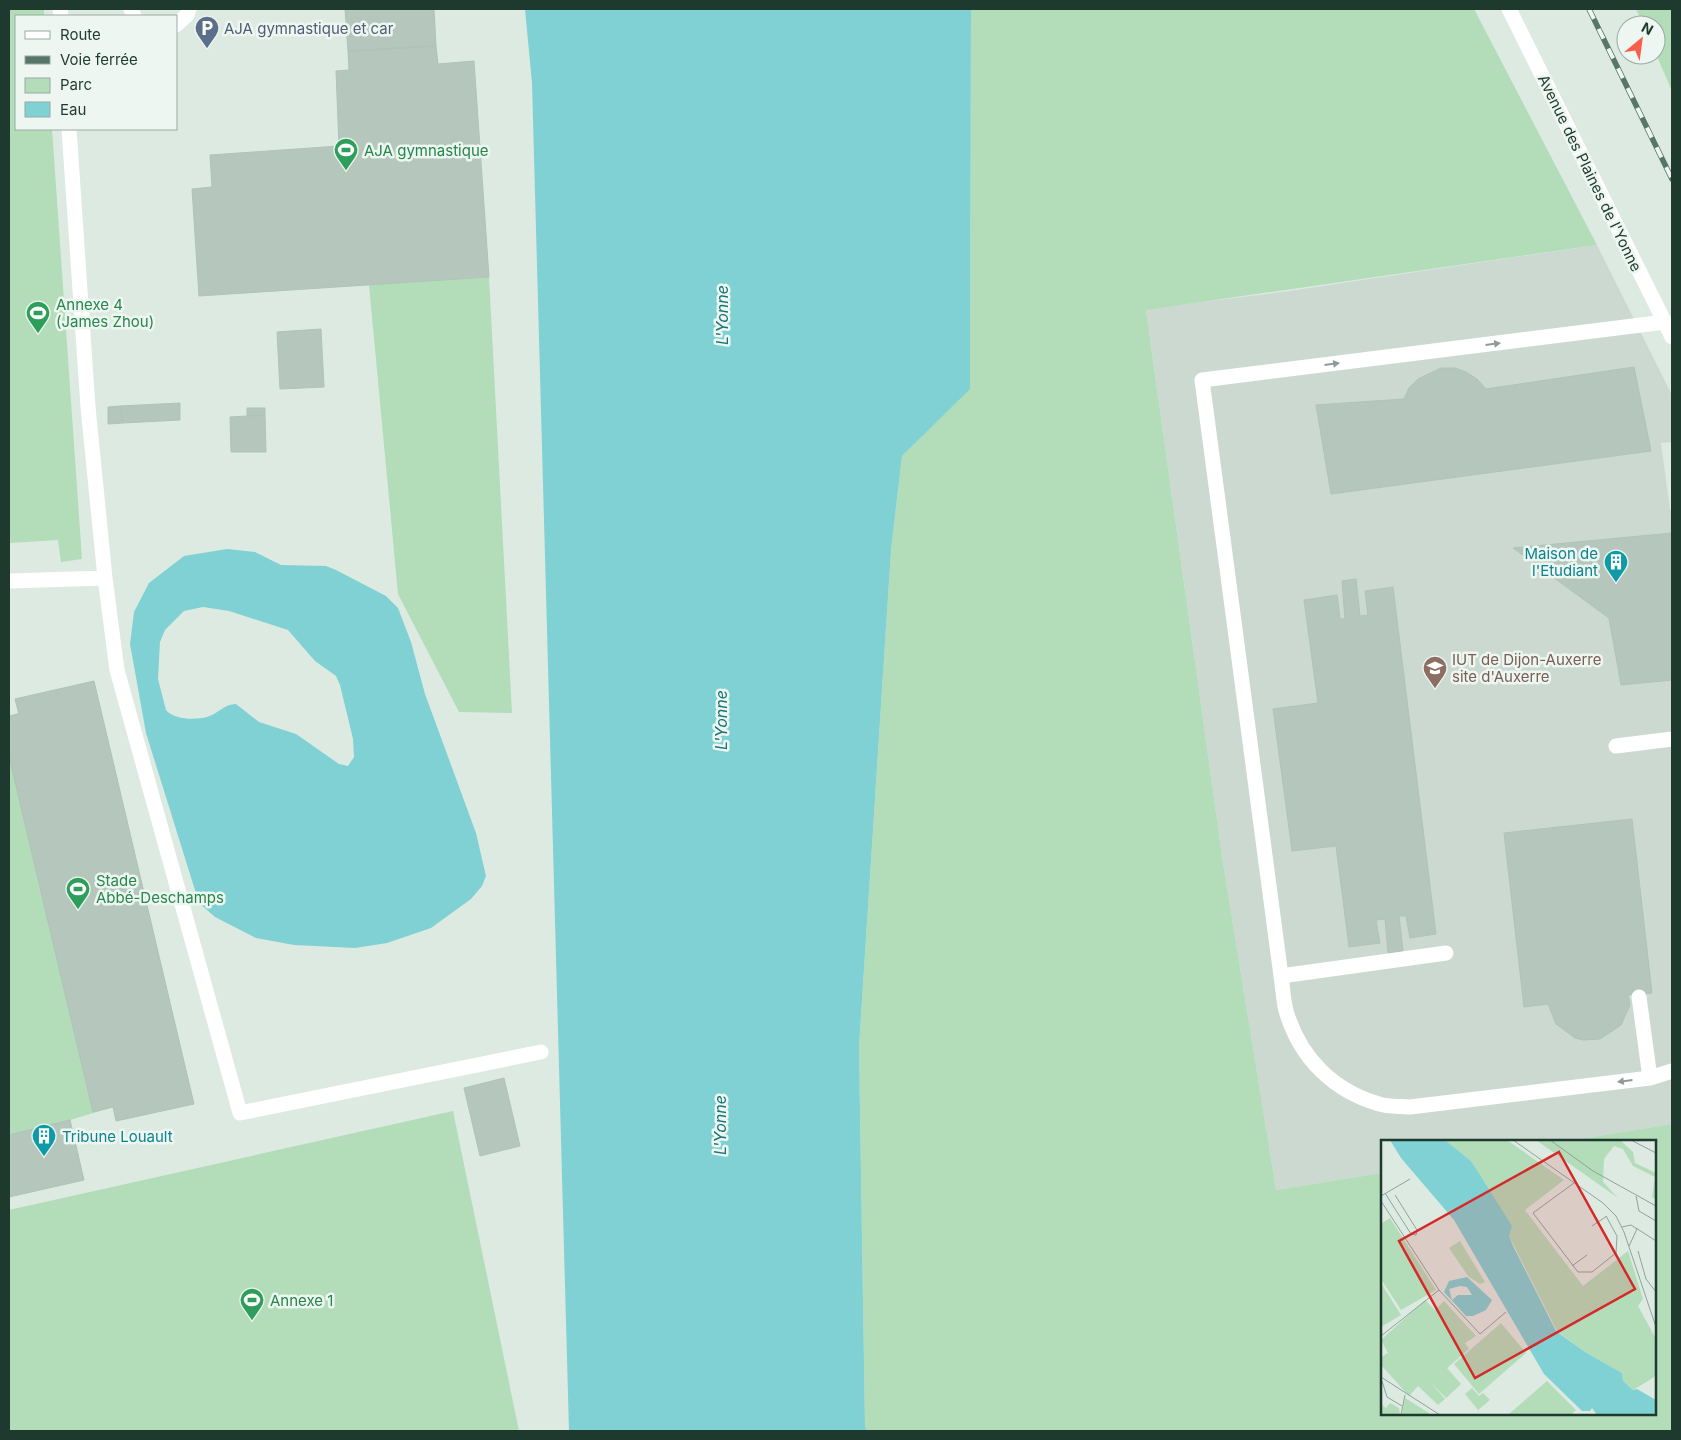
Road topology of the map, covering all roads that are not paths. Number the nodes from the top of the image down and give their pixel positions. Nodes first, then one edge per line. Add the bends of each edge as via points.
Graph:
1 (189, 9) edge
2 (1509, 9) edge
3 (178, 24) edge
4 (69, 130) edge
5 (1665, 322) junction
6 (1672, 337) edge
7 (105, 578) junction
8 (9, 581) edge
9 (1672, 739) edge
10 (1616, 746) dead end
11 (1446, 953) dead end
12 (1281, 976) junction
13 (1639, 997) dead end
14 (541, 1052) dead end
15 (1672, 1071) edge
16 (1650, 1078) junction

1 - 3 street
2 - 5 street, Avenue des Plaines de l'Yonne
4 - 7 street via 88,407
5 - 6 street, Avenue des Plaines de l'Yonne
12 -> 5 street via 1202,380
7 - 8 street
7 - 14 street via 116,670 240,1113
9 - 10 street
11 - 12 street
16 -> 12 street via 1410,1107 1380,1105 1346,1091 1318,1070 1299,1045 1286,1013
13 - 16 street
15 - 16 street

